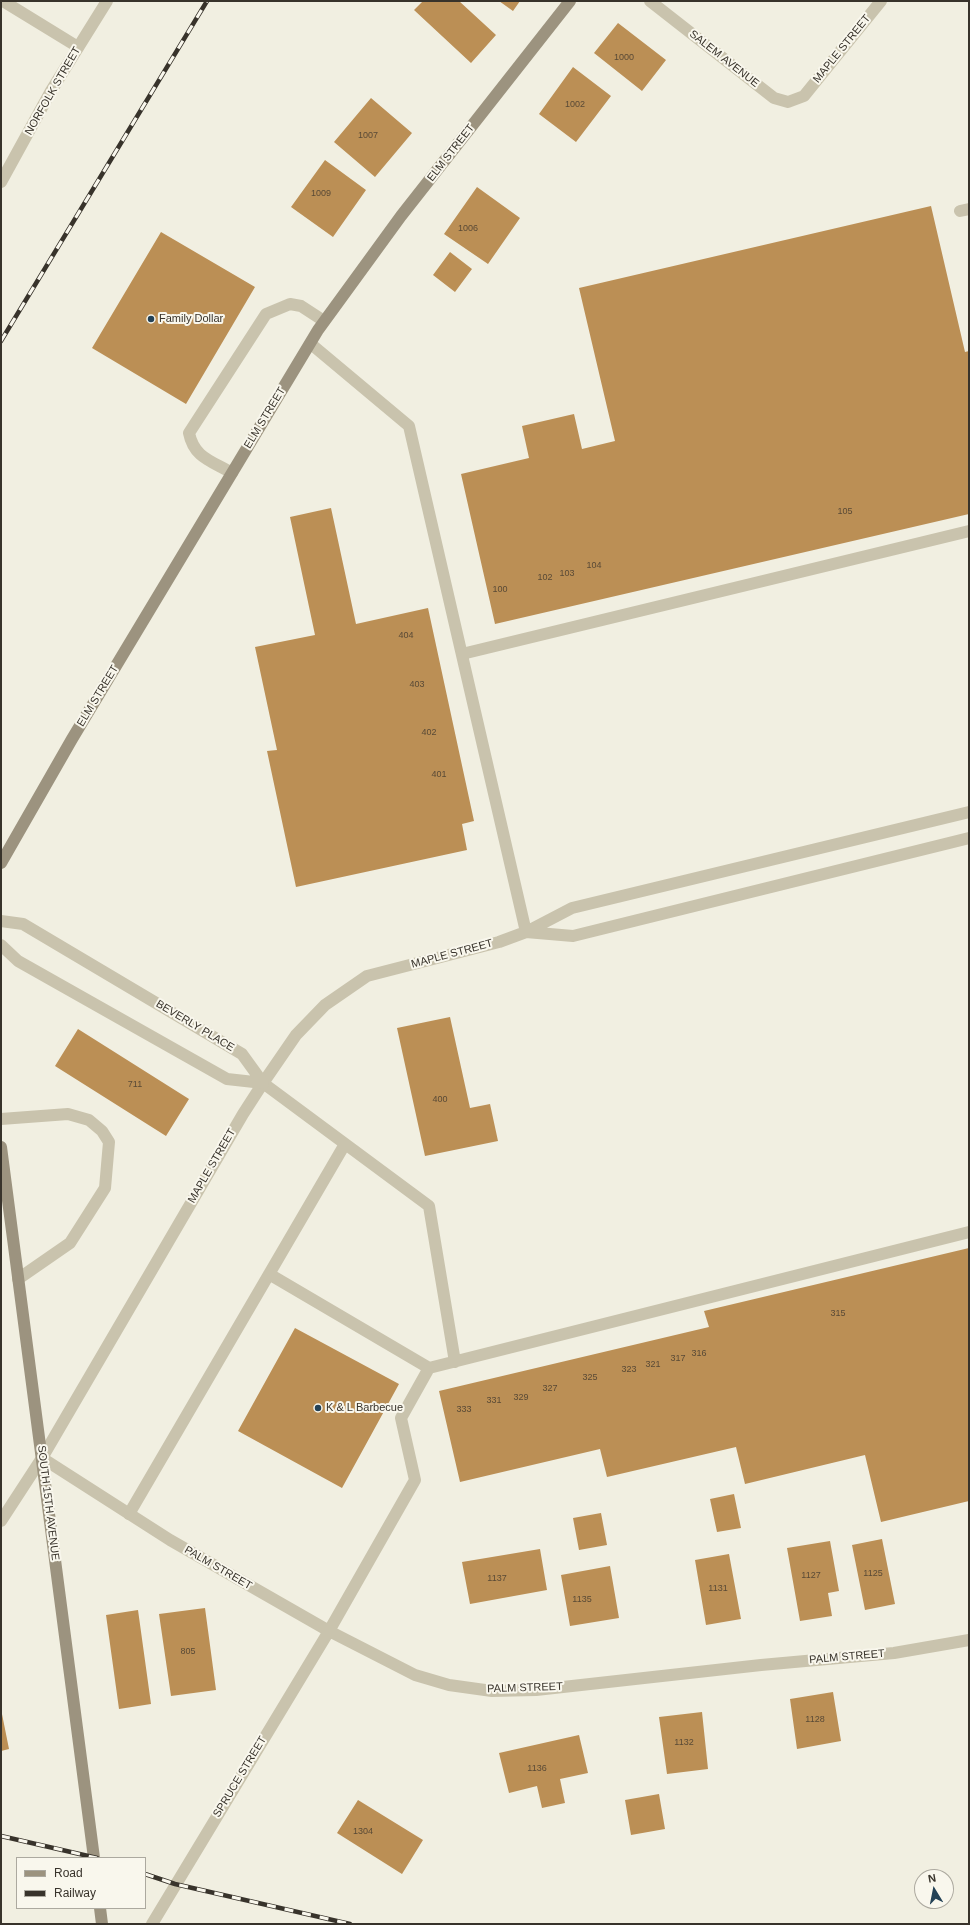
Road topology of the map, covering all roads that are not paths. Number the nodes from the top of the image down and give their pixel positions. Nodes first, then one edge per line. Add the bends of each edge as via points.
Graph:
1 (107, 1) edge
2 (570, 1) edge
3 (650, 1) edge
4 (881, 1) edge
5 (4, 2) edge
6 (78, 47) junction
7 (804, 96) joint
8 (1, 182) edge
9 (324, 321) junction
10 (310, 344) junction
11 (232, 473) junction
12 (969, 531) edge
13 (462, 654) junction
14 (969, 812) edge
15 (969, 838) edge
16 (1, 863) edge
17 (1, 921) edge
18 (526, 932) junction
19 (1, 946) edge
20 (263, 1083) junction
21 (1, 1119) edge
22 (345, 1144) junction
23 (1, 1147) edge
24 (969, 1232) edge
25 (269, 1274) junction
26 (18, 1279) junction
27 (455, 1362) junction
28 (429, 1368) junction
29 (42, 1458) junction
30 (129, 1514) junction
31 (1, 1522) edge
32 (329, 1631) junction
33 (969, 1640) edge
34 (94, 1857) edge
35 (100, 1909) edge
36 (102, 1924) edge
37 (152, 1924) edge

1 - 6 street, NORFOLK STREET
2 - 9 street, ELM STREET via 401,216
3 - 7 street, SALEM AVENUE via 774,98 788,102
4 - 7 street, MAPLE STREET
5 - 6 street
6 - 8 street, NORFOLK STREET
9 - 10 street, ELM STREET
9 - 11 street via 301,306 290,304 266,314 189,433 196,452
10 - 11 street, ELM STREET
10 - 13 street via 409,426
11 - 16 street, ELM STREET via 72,739
12 - 13 street
13 - 18 street
14 - 18 street, MAPLE STREET via 572,908
15 - 18 street via 573,936
17 - 20 street, BEVERLY PLACE via 23,924 242,1054
18 - 20 street, MAPLE STREET via 499,942 367,976 325,1005 296,1035
19 - 20 street via 18,961 228,1079
20 - 22 street
20 - 29 street, MAPLE STREET
21 - 26 street via 68,1114 89,1120 102,1130 109,1142 105,1188 70,1243
22 - 25 street
22 - 27 street via 429,1206
23 - 26 street, SOUTH 15TH AVENUE
24 - 27 street
25 - 28 street
25 - 30 street
26 - 29 street, SOUTH 15TH AVENUE
27 - 28 street
28 - 32 street, SPRUCE STREET via 401,1418 415,1480
29 - 30 street, PALM STREET
29 - 31 street, MAPLE STREET
29 - 34 street, SOUTH 15TH AVENUE
30 - 32 street, PALM STREET
32 - 33 street, PALM STREET via 415,1675 449,1685 492,1691 536,1690 894,1653
32 - 37 street, SPRUCE STREET
35 - 36 street

